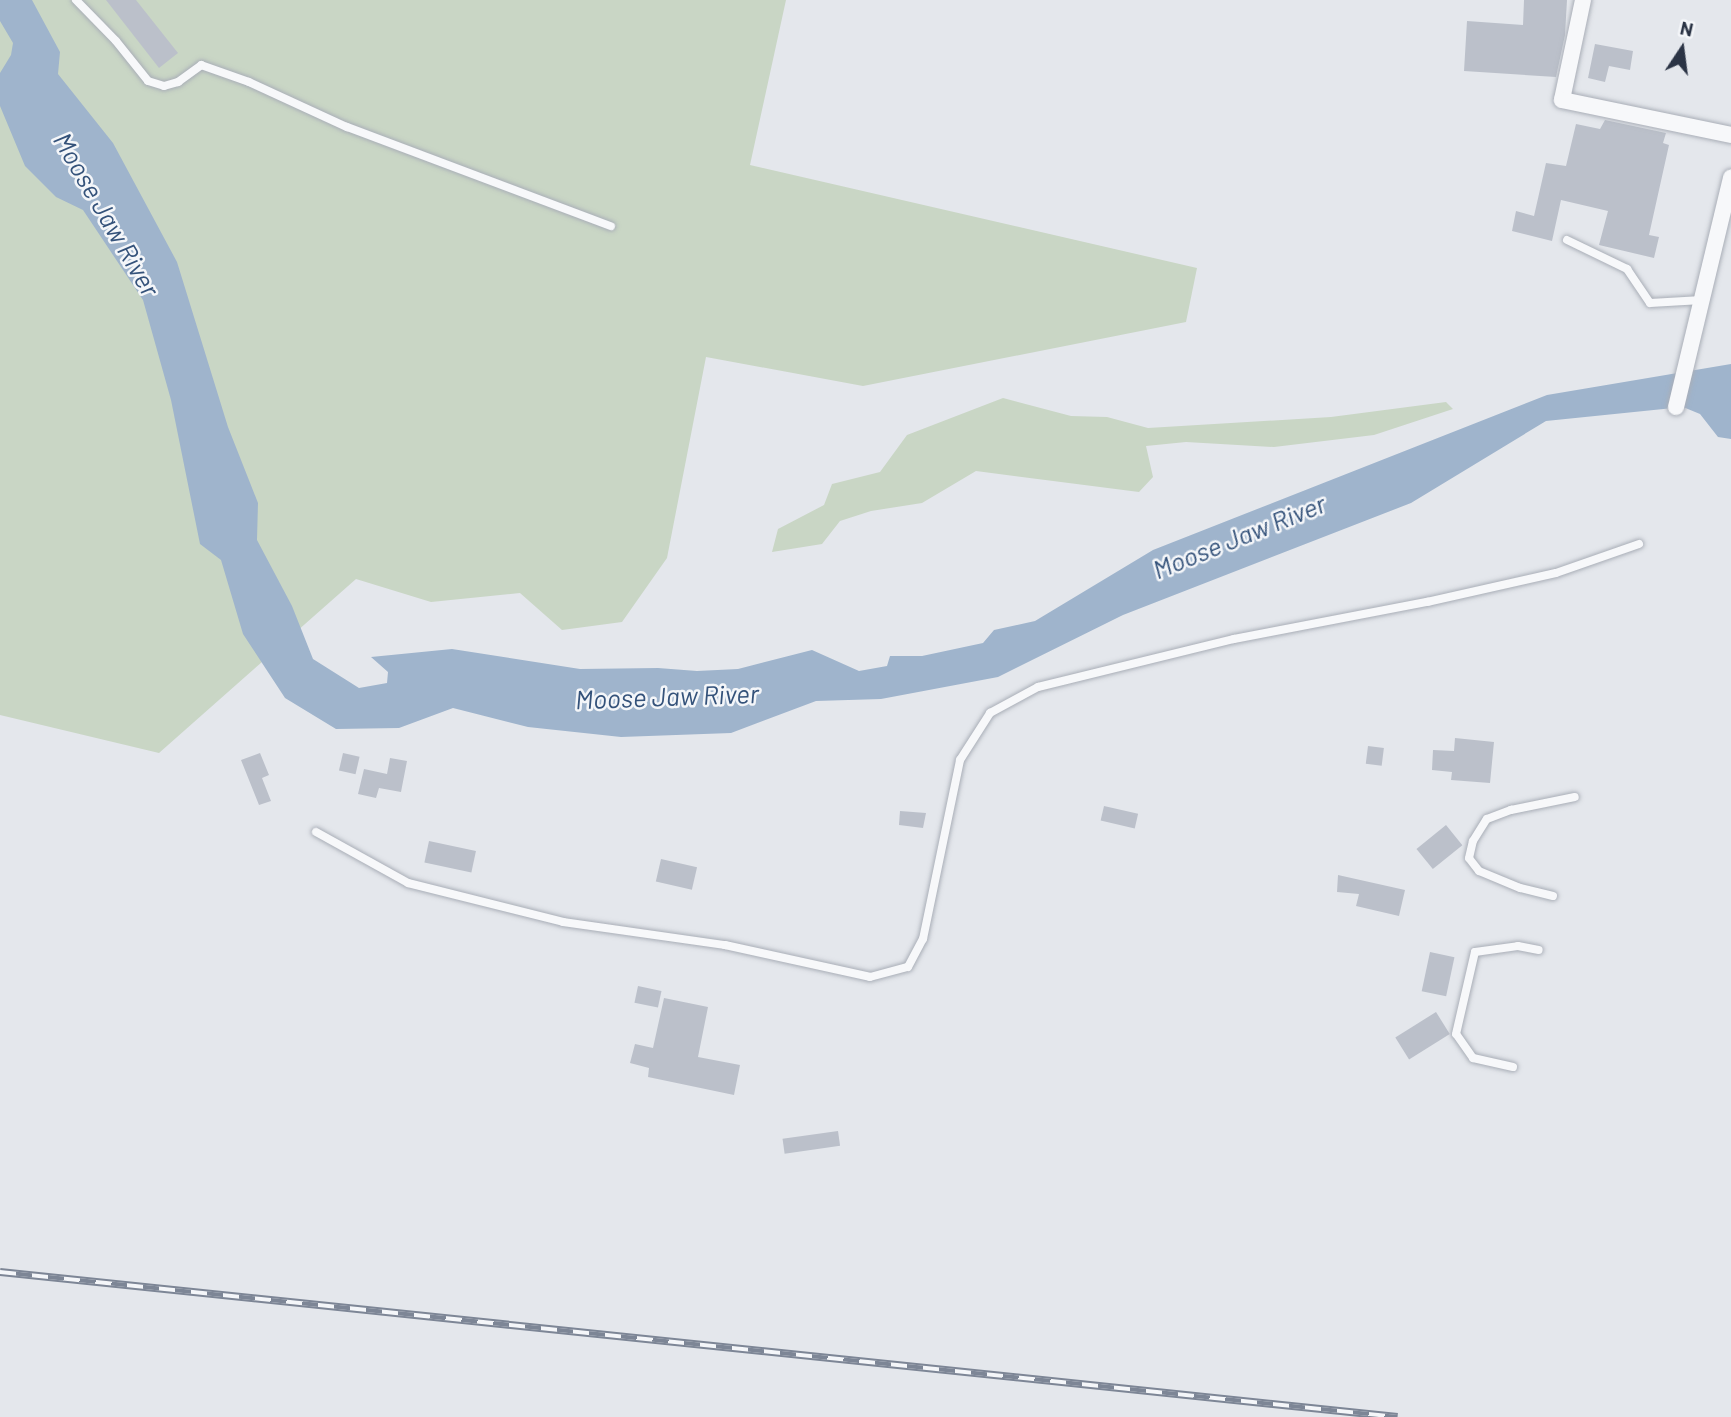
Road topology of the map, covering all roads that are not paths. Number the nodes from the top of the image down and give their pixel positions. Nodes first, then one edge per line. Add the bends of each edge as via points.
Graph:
1 (76, 0) edge
2 (1583, 0) edge
3 (1731, 135) edge
4 (1731, 178) edge
5 (611, 226) dead end
6 (1567, 240) dead end
7 (1702, 300) junction
8 (1676, 407) dead end
9 (1639, 544) dead end
10 (1576, 797) dead end
11 (316, 832) dead end
12 (1553, 896) dead end
13 (1539, 950) dead end
14 (1513, 1067) dead end

1 - 5 lane via 148,81 164,86 178,82 201,65 347,127
2 - 3 street via 1562,100
4 - 7 street
6 - 7 lane via 1627,269 1650,303
7 - 8 street
9 - 11 lane via 1556,573 1234,639 1038,687 990,713 960,760 923,939 908,967 870,977 725,945 564,922 408,883
10 - 12 lane via 1487,819 1469,858 1479,871
13 - 14 lane via 1518,946 1475,952 1456,1034 1473,1058

